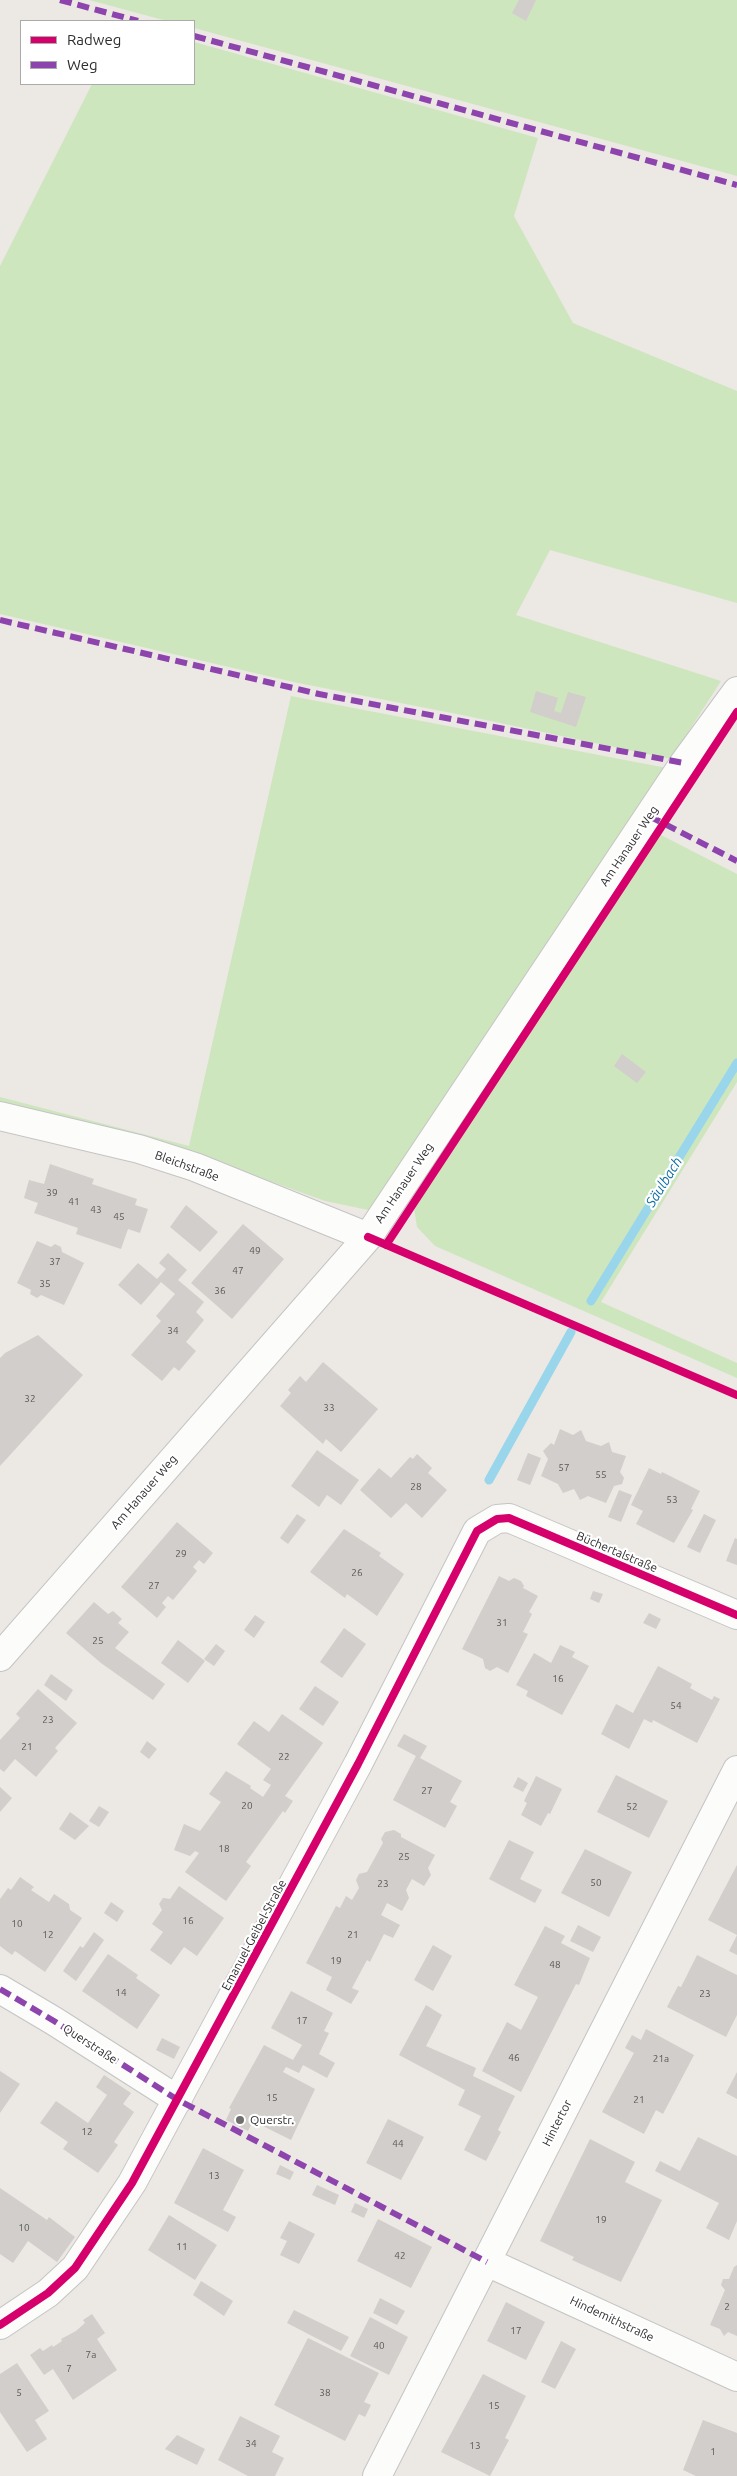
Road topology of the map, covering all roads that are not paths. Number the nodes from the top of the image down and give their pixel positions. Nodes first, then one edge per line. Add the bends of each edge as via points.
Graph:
1 (737, 691) edge
2 (0, 1116) edge
3 (368, 1237) junction
4 (486, 1524) joint
5 (737, 1615) edge
6 (0, 1657) edge
7 (737, 1770) edge
8 (0, 1989) edge
9 (178, 2100) junction
10 (487, 2262) junction
11 (0, 2325) edge
12 (737, 2377) edge
13 (377, 2476) edge

1 - 3 street, Am Hanauer Weg via 679,771
2 - 3 street, Bleichstraße via 139,1149 195,1167
3 - 6 street, Am Hanauer Weg
4 - 5 street, Büchertalstraße via 509,1518
4 - 9 street, Emanuel-Geibel-Straße via 470,1543 358,1764
7 - 10 street, Hintertor
8 - 9 street, Querstraße
9 - 11 street, Emanuel-Geibel-Straße via 132,2182 75,2268 48,2293
10 - 12 street, Hindemithstraße
10 - 13 street, Hintertor

